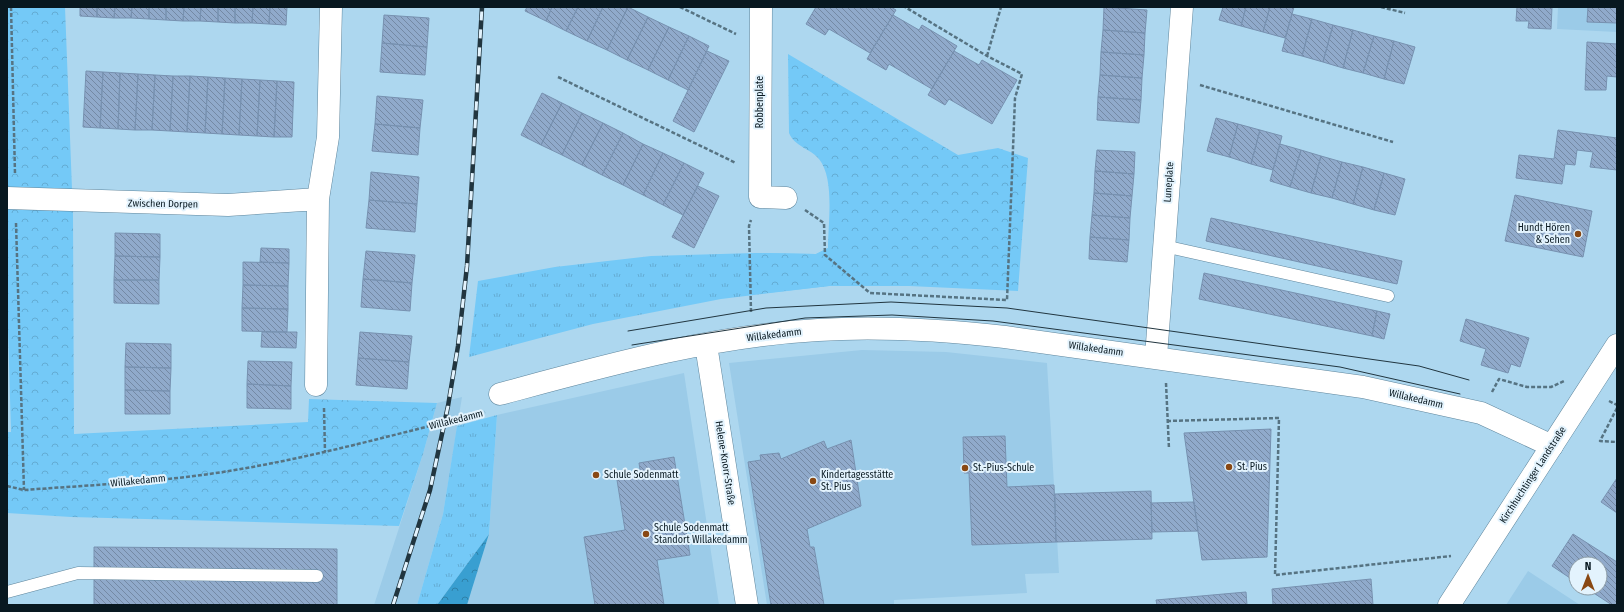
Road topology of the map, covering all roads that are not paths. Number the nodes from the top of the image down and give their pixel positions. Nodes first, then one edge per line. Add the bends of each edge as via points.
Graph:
1 (331, 7) edge
2 (761, 7) edge
3 (1182, 7) edge
4 (786, 198) road end
5 (11, 199) edge
6 (318, 199) junction
7 (1164, 246) junction
8 (1388, 296) dead end
9 (706, 345) junction
10 (1617, 345) edge
11 (1156, 357) junction
12 (316, 385) road end
13 (500, 394) road end
14 (1552, 446) junction
15 (316, 576) dead end
16 (7, 592) edge
17 (747, 605) edge
18 (1449, 605) edge

1 - 6 street via 328,136
2 - 4 street, Robbenplate via 760,197
3 - 7 street, Luneplate
5 - 6 street, Zwischen Dorpen via 228,205
6 - 12 street
7 - 8 lane
7 - 11 street, Luneplate
9 - 11 street, Willakedamm via 816,330 877,328 962,332
9 - 13 street, Willakedamm via 612,364
9 - 17 street, Helene-Knorr-Straße
10 - 14 street, Kirchhuchtinger Landstraße
11 - 14 street, Willakedamm via 1363,386 1481,413
14 - 18 street, Kirchhuchtinger Landstraße
15 - 16 lane via 78,572

